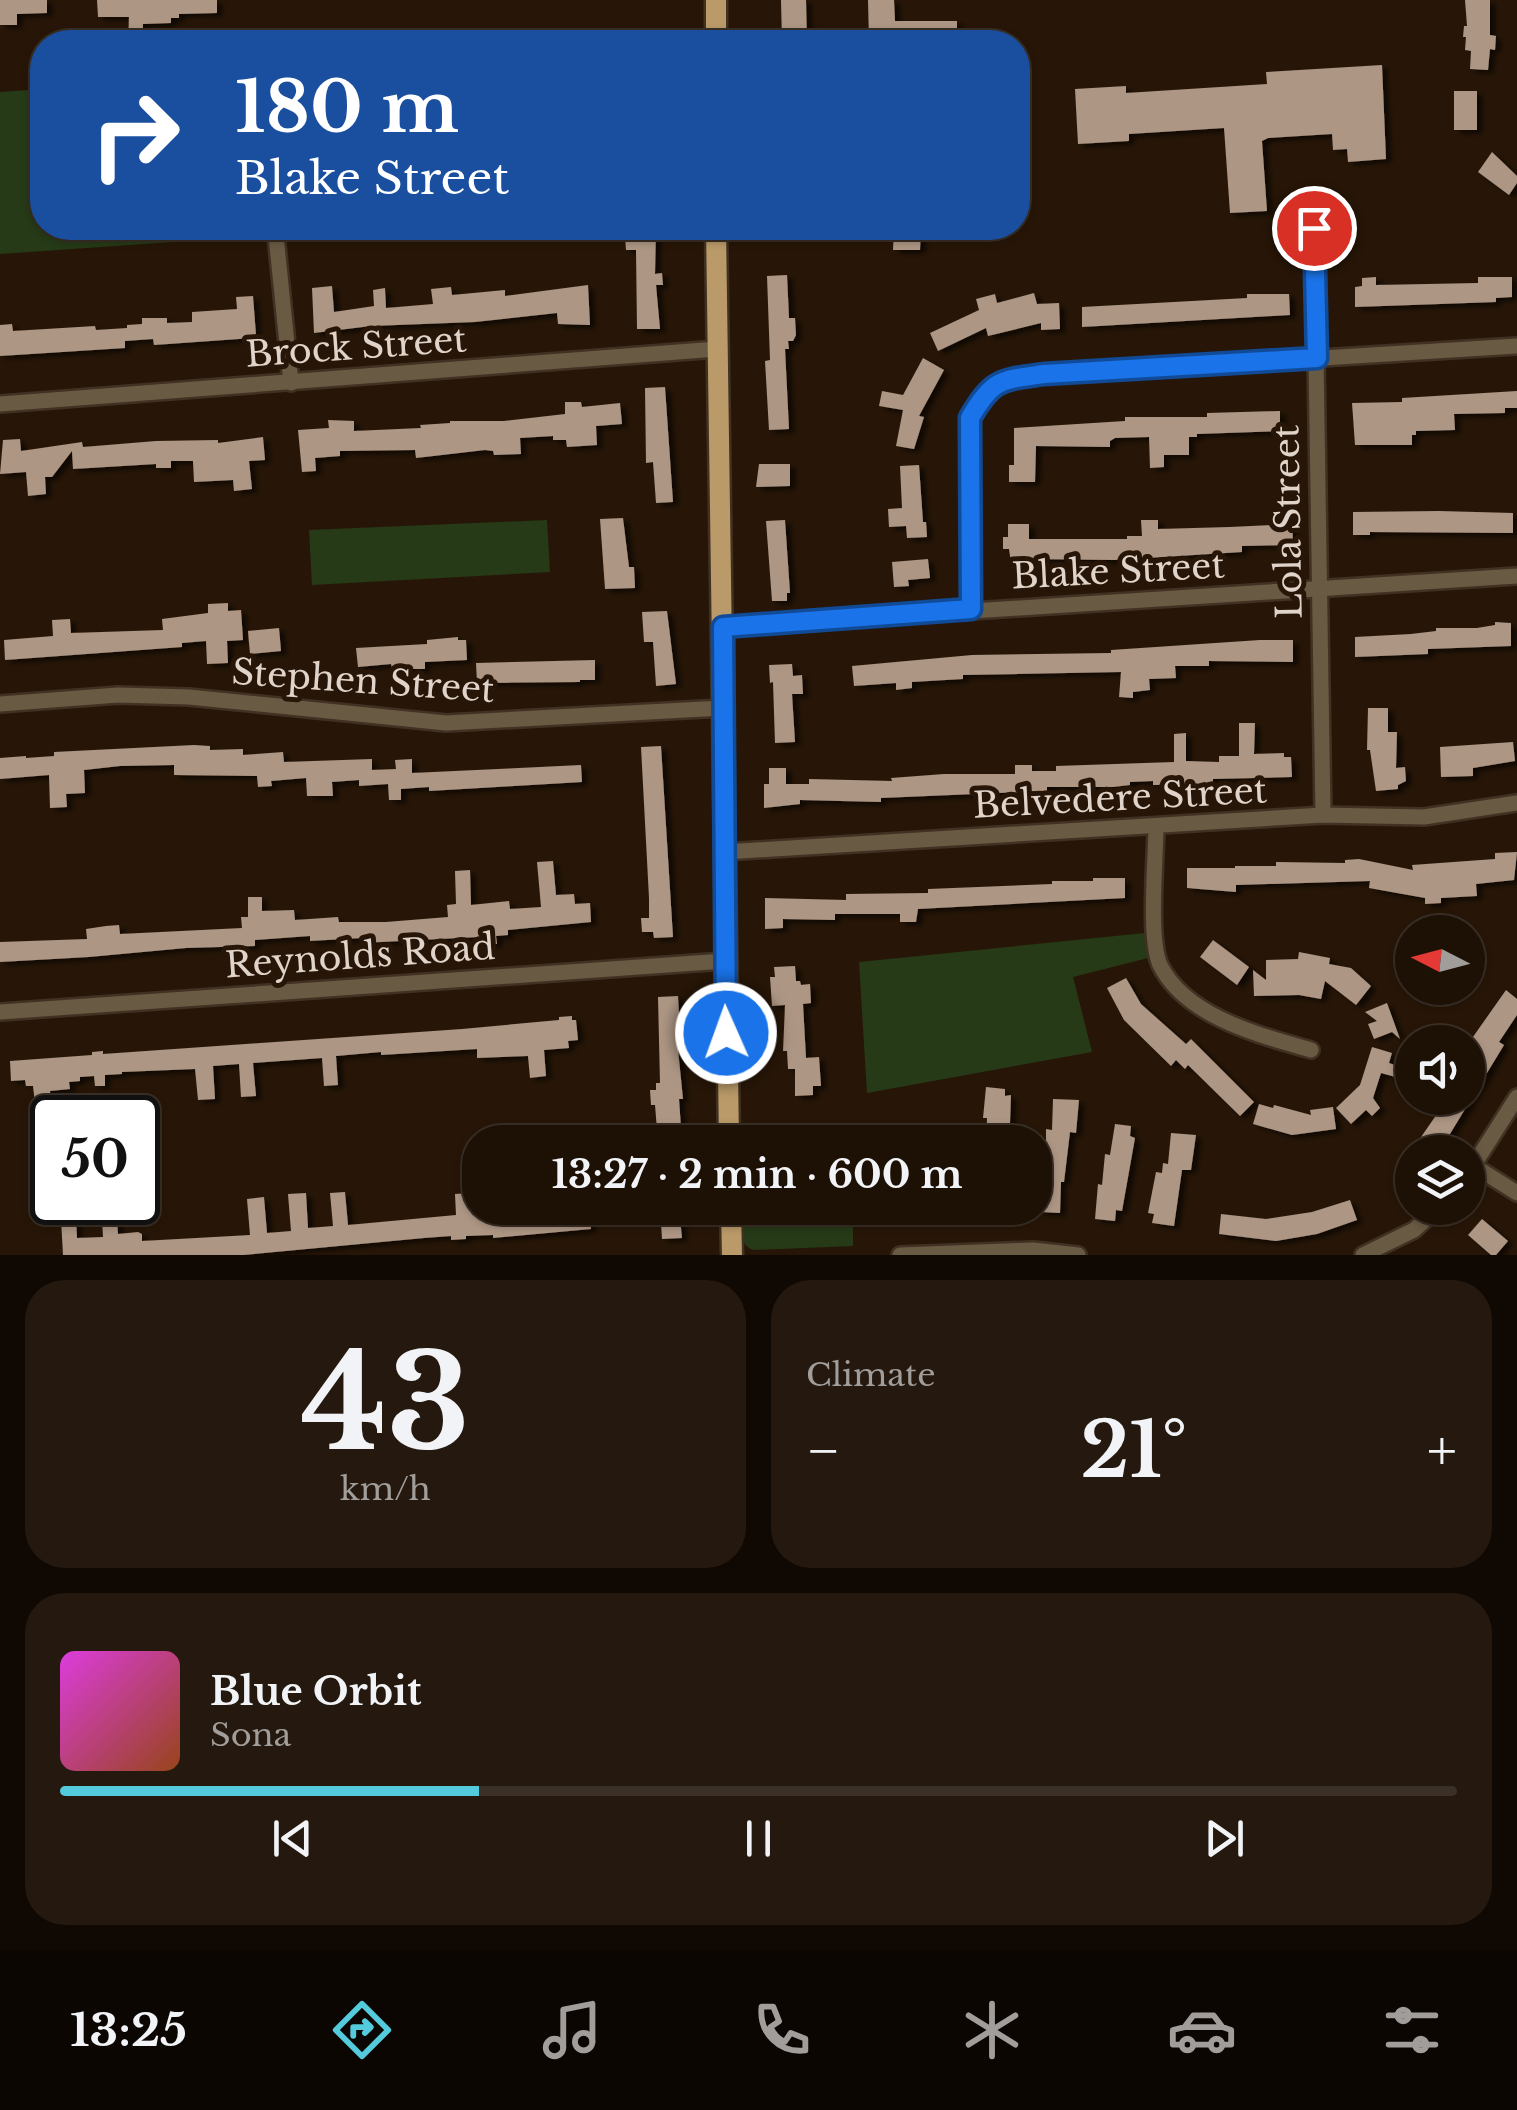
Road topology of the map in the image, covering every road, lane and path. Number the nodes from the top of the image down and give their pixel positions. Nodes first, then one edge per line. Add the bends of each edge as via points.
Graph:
1 (716, 0) edge
2 (716, 30) edge
3 (1314, 228) dead end
4 (276, 240) edge
5 (716, 240) edge
6 (1517, 346) edge
7 (717, 350) junction
8 (1317, 358) junction
9 (290, 383) junction
10 (0, 404) edge
11 (1517, 576) edge
12 (1319, 589) junction
13 (971, 609) junction
14 (723, 627) junction
15 (0, 704) edge
16 (722, 708) junction
17 (1517, 803) edge
18 (1323, 816) junction
19 (1156, 826) junction
20 (725, 852) junction
21 (724, 960) junction
22 (0, 1012) edge
23 (1310, 1050) dead end
24 (1517, 1097) edge
25 (729, 1125) edge
26 (1485, 1148) edge
27 (1485, 1177) edge
28 (1517, 1193) edge
29 (731, 1225) edge
30 (1419, 1225) edge
31 (732, 1255) edge
32 (900, 1255) edge
33 (1078, 1255) edge
34 (1363, 1255) edge

1 - 2 main road
3 - 8 street, Lola Street
4 - 9 street
5 - 7 main road
6 - 8 street
7 - 9 street, Brock Street
7 - 14 main road
8 - 12 street, Lola Street
8 - 13 street via 1002,380 970,418
9 - 10 street, Brock Street
11 - 12 street, Blake Street
12 - 13 street, Blake Street
12 - 18 street, Lola Street
13 - 14 street, Blake Street
14 - 16 main road
15 - 16 street, Stephen Street via 189,697 446,723
16 - 20 main road
17 - 18 street, Belvedere Street via 1424,818
18 - 19 street, Belvedere Street
19 - 20 street, Belvedere Street
19 - 23 street via 1159,963 1183,997 1239,1027
20 - 21 main road
21 - 22 street, Reynolds Road
21 - 25 main road
24 - 26 street
27 - 28 street
29 - 31 main road
30 - 34 street
32 - 33 street

